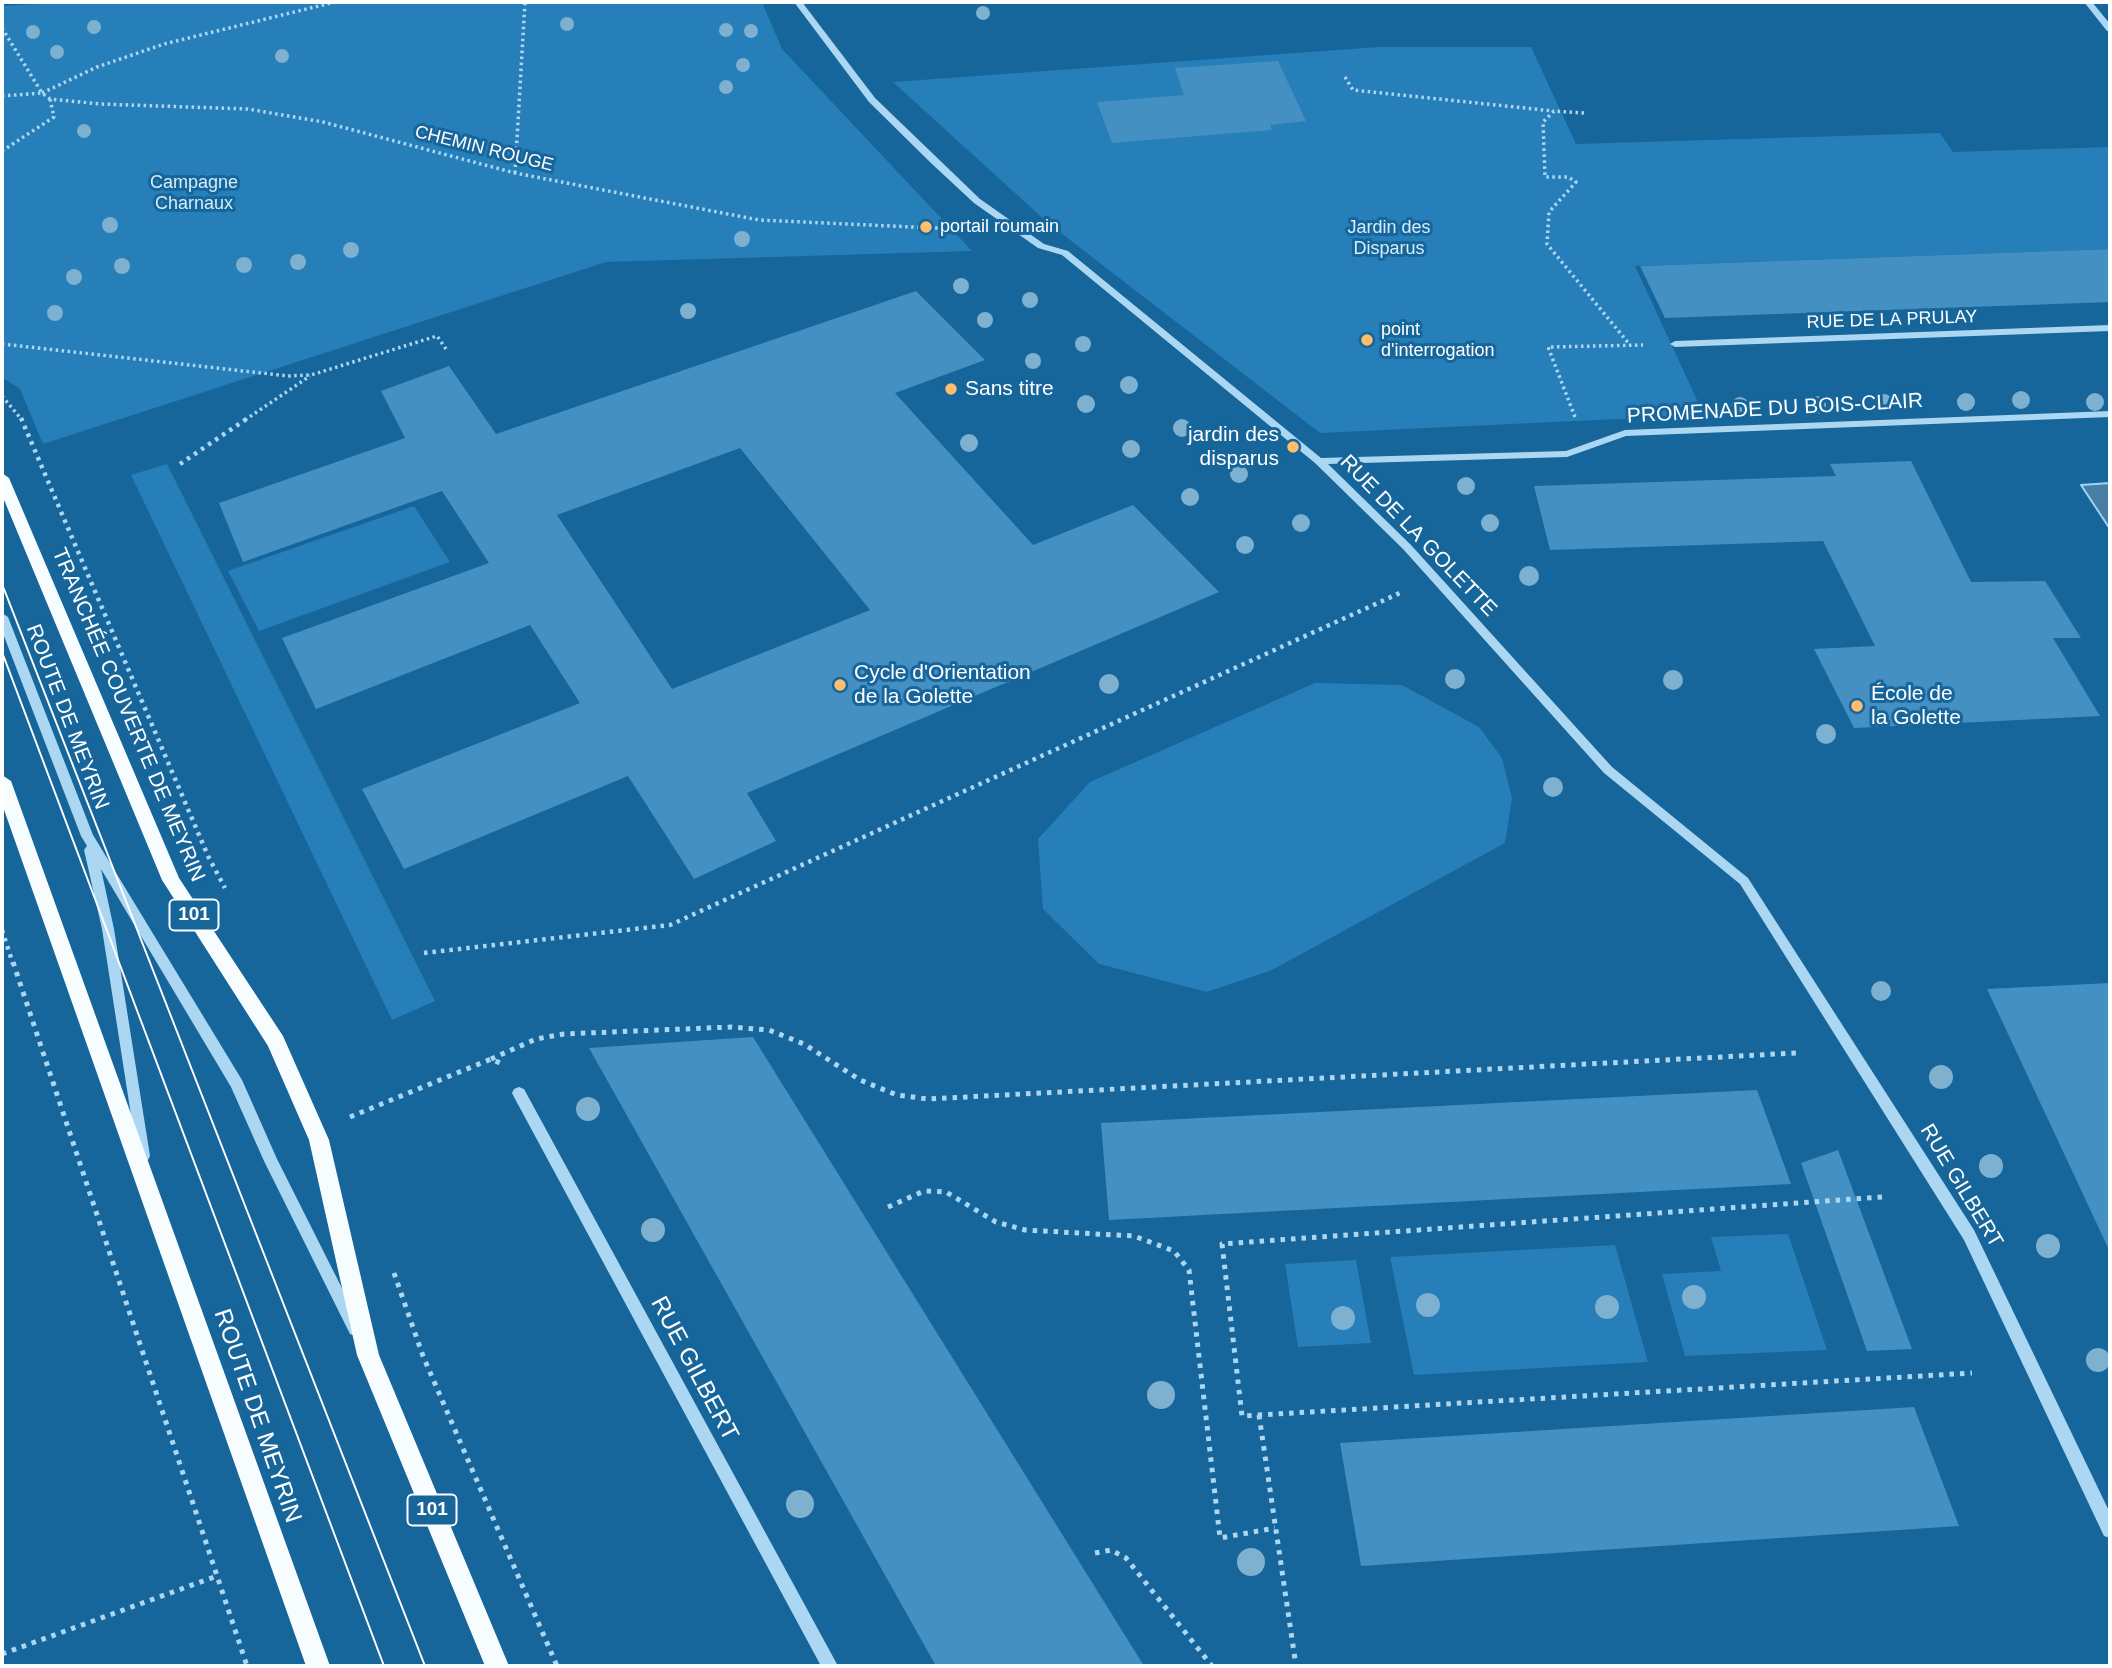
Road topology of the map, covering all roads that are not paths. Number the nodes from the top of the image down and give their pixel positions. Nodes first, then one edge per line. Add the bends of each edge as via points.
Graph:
1 (798, 2) edge
2 (2088, 2) edge
3 (2110, 29) edge
4 (1041, 246) joint
5 (2110, 328) edge
6 (1675, 344) road end
7 (2110, 414) edge
8 (1319, 461) junction
9 (2, 478) edge
10 (2, 617) edge
11 (2, 781) edge
12 (87, 836) junction
13 (1744, 881) joint
14 (519, 1093) road end
15 (147, 1183) junction
16 (368, 1355) junction
17 (2110, 1530) edge
18 (317, 1666) edge
19 (497, 1666) edge
20 (830, 1666) edge

1 - 4 street via 872,100 977,201
2 - 3 street
4 - 8 street, RUE DE LA GOLETTE via 1065,253
5 - 6 street, RUE DE LA PRULAY
7 - 8 street, PROMENADE DU BOIS-CLAIR via 1625,433 1567,454
8 - 13 street, RUE DE LA GOLETTE via 1435,577 1608,770
9 - 16 main road, TRANCHÉE COUVERTE DE MEYRIN / 101 via 171,880 276,1042 319,1140
10 - 12 street, ROUTE DE MEYRIN
11 - 15 main road
12 - 15 street via 108,929
12 - 16 street via 237,1084
13 - 17 street, RUE GILBERT via 1969,1235
14 - 20 street, RUE GILBERT
15 - 18 main road, ROUTE DE MEYRIN
16 - 19 main road, 101

